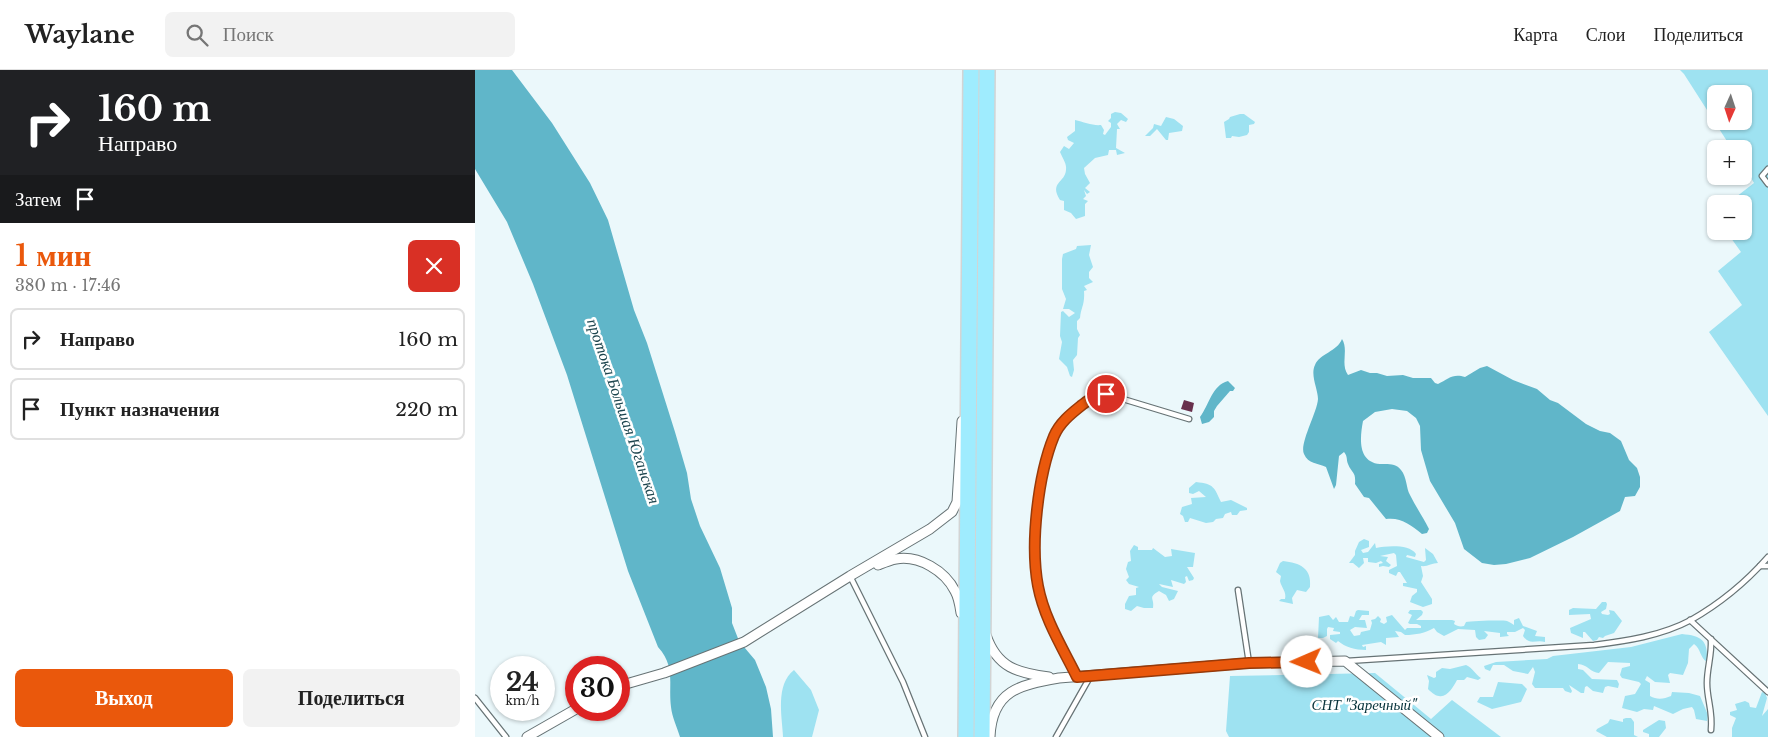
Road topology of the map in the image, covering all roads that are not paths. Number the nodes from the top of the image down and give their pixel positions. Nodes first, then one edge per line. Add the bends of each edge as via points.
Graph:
1 (971, 70) edge
2 (987, 70) edge
3 (1768, 170) edge
4 (1768, 184) edge
5 (970, 311) junction
6 (1189, 419) dead end
7 (1768, 557) edge
8 (1760, 566) junction
9 (1768, 566) edge
10 (861, 571) junction
11 (850, 576) junction
12 (1238, 590) dead end
13 (983, 614) junction
14 (1690, 620) junction
15 (1711, 640) junction
16 (967, 650) junction
17 (1345, 661) junction
18 (1249, 663) junction
19 (1091, 675) junction
20 (1077, 677) junction
21 (1059, 678) junction
22 (630, 683) edge
23 (1768, 692) edge
24 (475, 698) edge
25 (565, 715) edge
26 (1711, 730) dead end
27 (506, 737) edge
28 (527, 737) edge
29 (925, 737) edge
30 (967, 737) edge
31 (982, 737) edge
32 (990, 737) edge
33 (1057, 737) edge
34 (1439, 737) edge

1 - 5 highway
2 - 13 highway
3 - 4 lane via 1762,176
5 - 10 street via 957,502 952,512 930,529
5 - 16 highway
6 - 20 lane via 1101,394 1071,413 1055,435 1041,489 1035,559 1043,607
7 - 8 lane
8 - 9 lane
8 - 14 lane via 1728,595
10 - 11 street
10 - 16 street via 897,559 911,559 938,570 959,599
11 - 22 street via 744,642
11 - 29 lane via 903,682
12 - 18 lane
13 - 21 street via 988,642 1000,660 1028,674
13 - 31 highway
14 - 15 lane
14 - 17 lane via 1626,641 1594,645
15 - 23 lane
15 - 26 lane via 1707,684 1712,711
16 - 30 highway
17 - 18 street
17 - 34 street
18 - 19 street
19 - 20 street
19 - 33 lane
20 - 21 street
21 - 32 street via 1019,687 1009,693 994,713
24 - 27 lane
25 - 28 street

